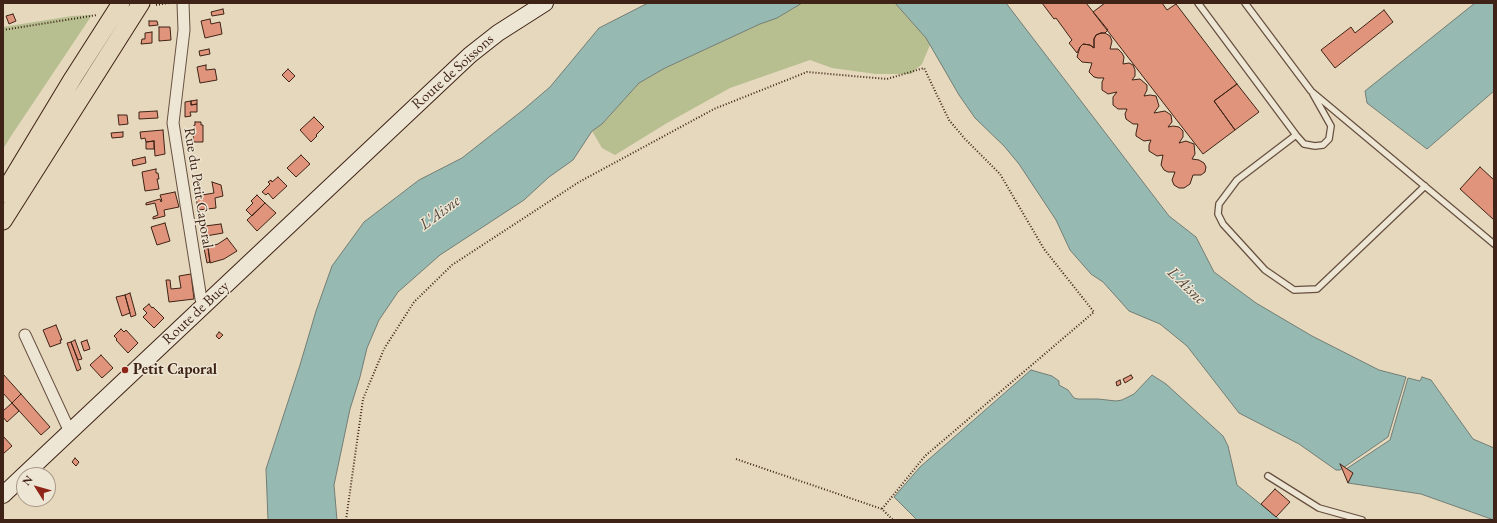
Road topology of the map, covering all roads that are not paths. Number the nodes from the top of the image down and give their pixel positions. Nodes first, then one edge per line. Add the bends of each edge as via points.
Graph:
1 (121, 3) edge
2 (183, 3) edge
3 (545, 3) edge
4 (1198, 3) edge
5 (1245, 3) edge
6 (148, 4) edge
7 (1311, 91) junction
8 (1296, 135) junction
9 (368, 150) joint
10 (1425, 186) junction
11 (3, 194) edge
12 (3, 221) edge
13 (1494, 236) edge
14 (1488, 239) junction
15 (1494, 244) edge
16 (205, 304) junction
17 (25, 335) dead end
18 (70, 432) junction
19 (33, 467) edge
20 (1268, 476) dead end
21 (16, 483) edge
22 (3, 495) edge
23 (1362, 520) edge

1 - 11 main road
2 - 16 street, Rue du Petit Caporal via 184,30 173,123 201,299
3 - 9 main road, Route de Soissons via 470,54
4 - 8 lane
5 - 7 lane
6 - 12 main road
7 - 8 lane via 1331,126 1329,139 1323,145 1315,146 1304,144
7 - 10 lane
8 - 10 lane via 1237,180 1218,204 1218,214 1223,224 1265,270 1294,290 1316,289
9 - 16 main road, Route de Bucy
10 - 14 lane
13 - 14 lane
14 - 15 lane
16 - 18 main road, Route de Bucy
17 - 18 street
18 - 19 main road, Route de Bucy
20 - 23 lane via 1318,508
21 - 22 main road, Route de Bucy

